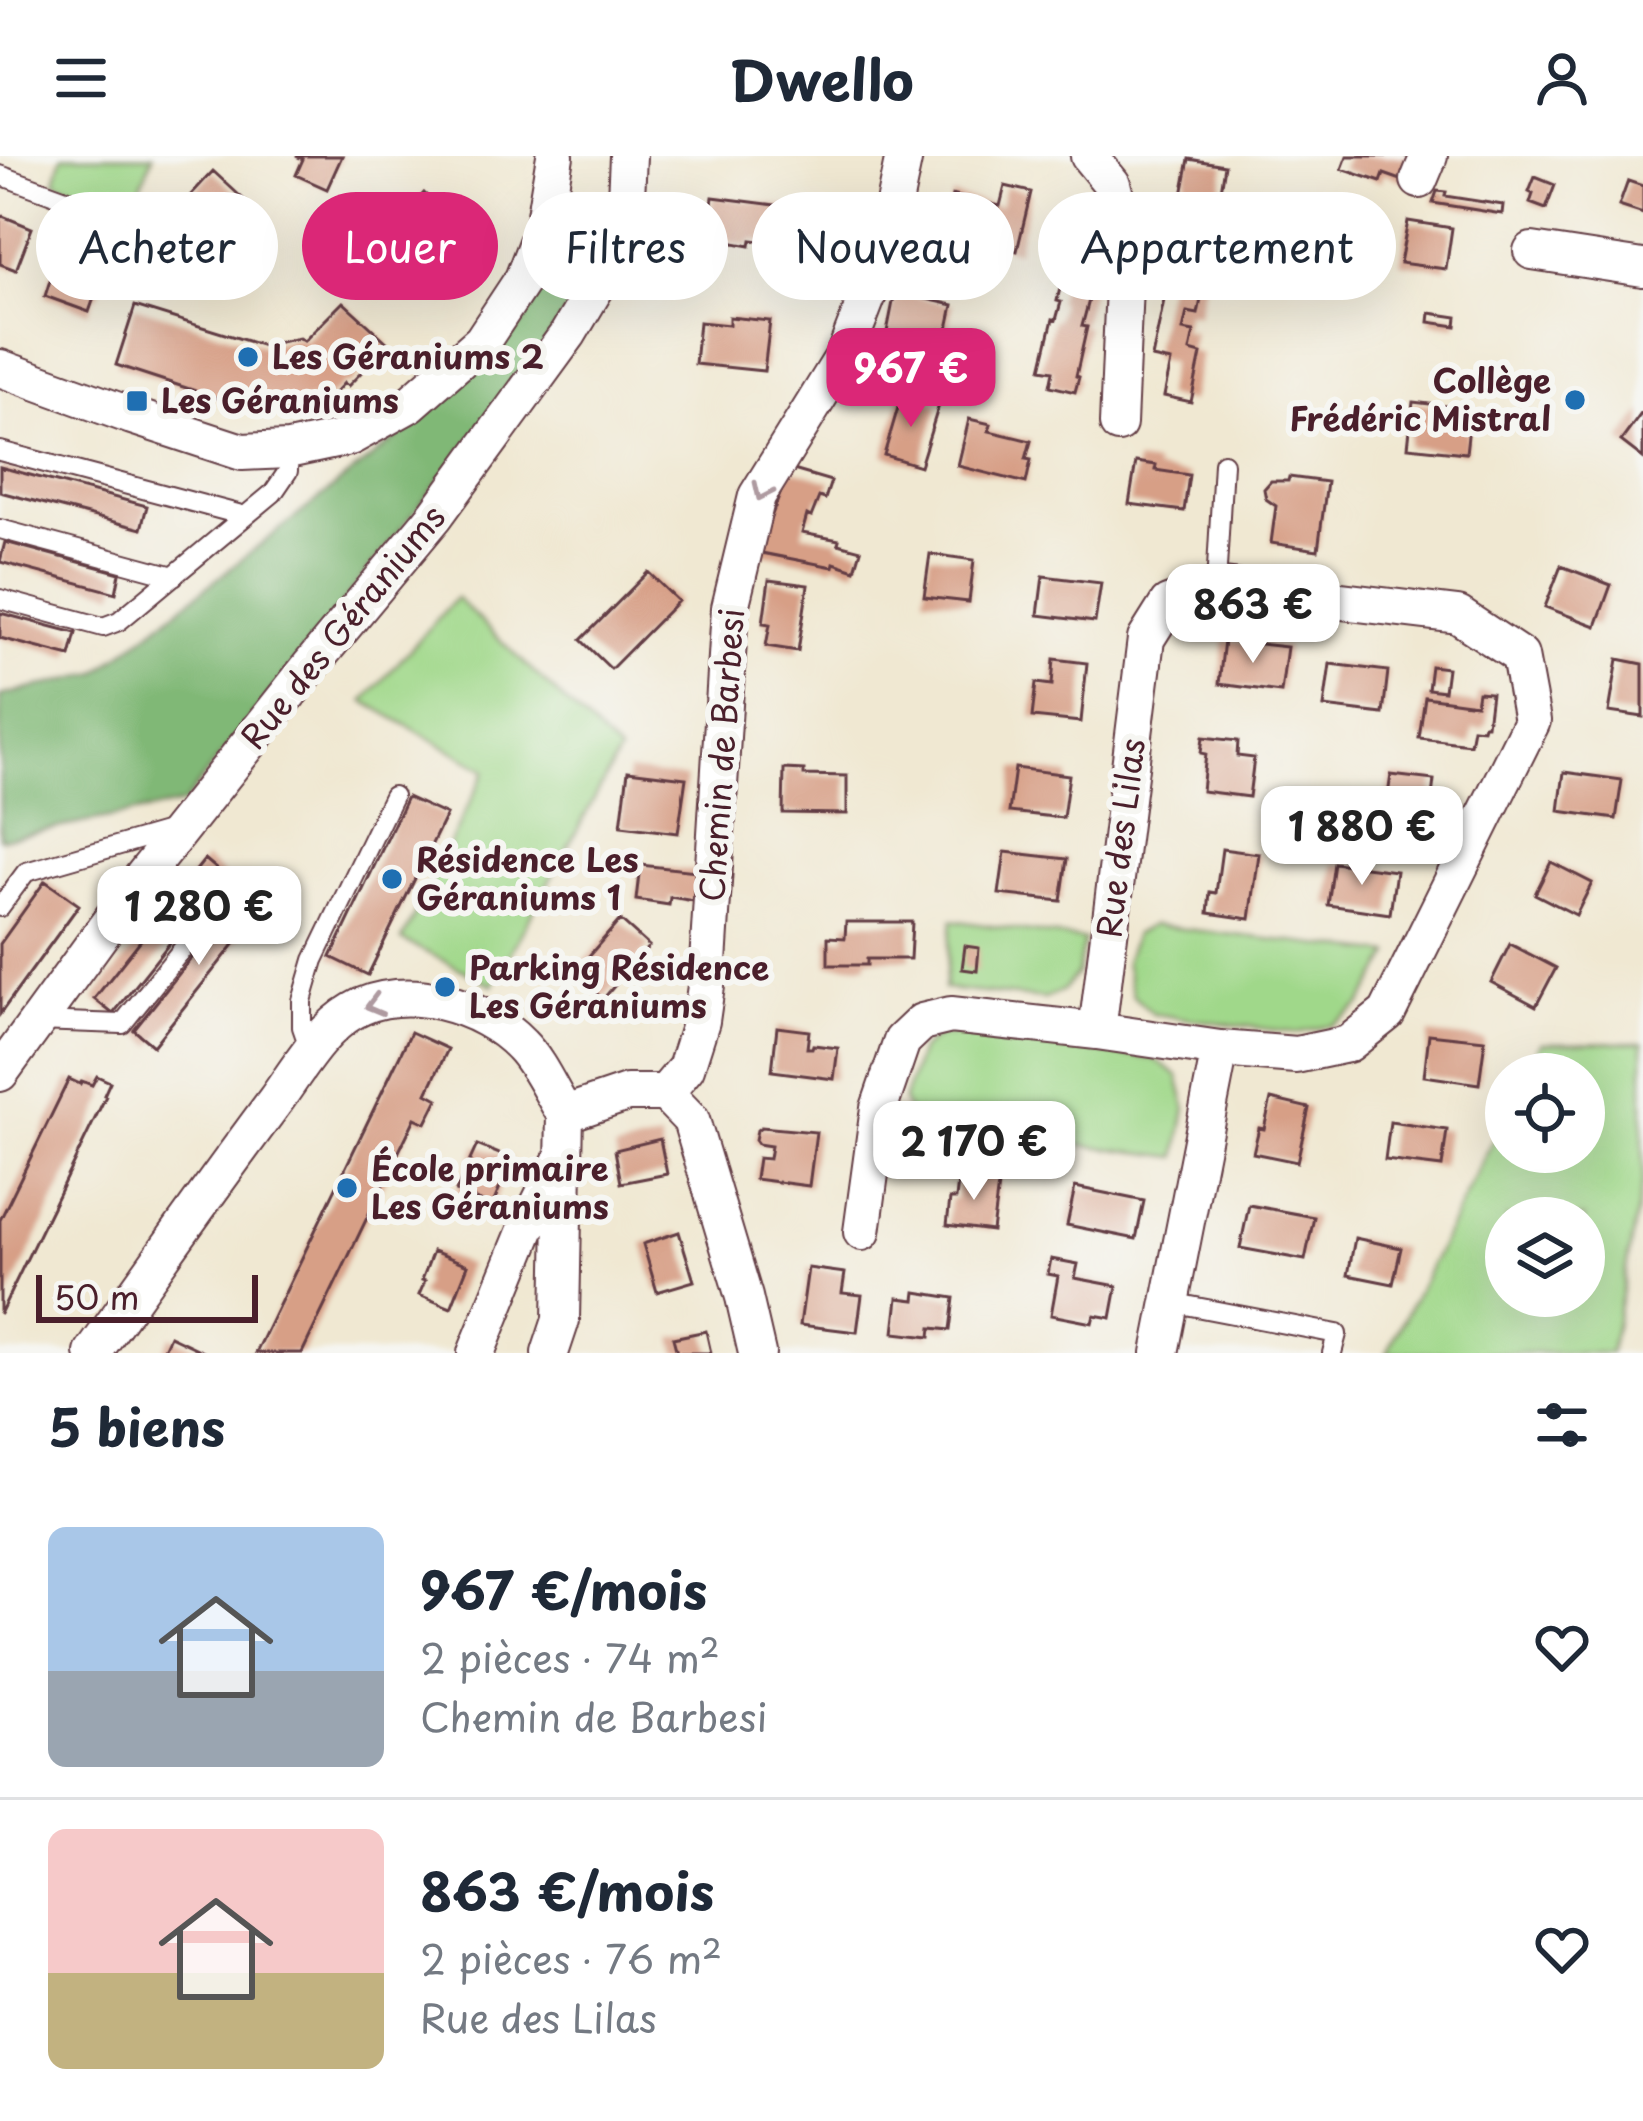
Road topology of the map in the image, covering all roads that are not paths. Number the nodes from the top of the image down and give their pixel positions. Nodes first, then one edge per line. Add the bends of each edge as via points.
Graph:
1 (555, 156) edge
2 (628, 156) edge
3 (904, 156) edge
4 (1089, 156) edge
5 (0, 175) edge
6 (47, 192) edge
7 (1532, 250) dead end
8 (1643, 268) edge
9 (0, 368) edge
10 (1118, 424) dead end
11 (288, 450) junction
12 (0, 451) edge
13 (1223, 464) dead end
14 (245, 516) junction
15 (0, 529) edge
16 (174, 576) junction
17 (1216, 586) junction
18 (0, 599) edge
19 (393, 796) dead end
20 (183, 827) junction
21 (235, 884) dead end
22 (0, 907) edge
23 (37, 1021) junction
24 (1096, 1031) junction
25 (1220, 1049) junction
26 (311, 1053) junction
27 (0, 1073) edge
28 (665, 1093) junction
29 (565, 1114) junction
30 (564, 1154) junction
31 (862, 1232) dead end
32 (1170, 1302) junction
33 (93, 1353) edge
34 (476, 1353) edge
35 (550, 1353) edge
36 (757, 1353) edge
37 (1160, 1353) edge
38 (1332, 1353) edge

1 - 11 street via 530,261 482,341 410,404 350,437
2 - 20 street, Rue des Géraniums via 624,240 568,334 435,516
3 -> 28 street, Chemin de Barbesi via 883,256 845,354 757,496 730,608 701,1022 686,1069
4 - 10 street via 1112,184 1126,239
5 - 6 lane
7 - 8 street
9 - 11 street via 242,452
11 - 14 lane via 288,471
12 - 14 lane
13 - 17 lane
14 - 16 lane
15 - 16 lane
16 - 18 lane via 103,627
17 - 24 street, Rue des Lilas via 1168,604 1146,639
17 - 25 street via 1458,615 1520,656 1532,722 1387,1013 1348,1044 1296,1055
19 - 26 lane via 314,960 302,1001
20 - 22 lane via 26,872
20 - 23 street, Rue des Géraniums
21 - 23 lane via 122,1024
23 - 27 street, Rue des Géraniums
24 - 25 street
24 - 31 street via 950,1015 922,1022 902,1042 879,1108
25 - 32 street
29 -> 26 street via 524,1047 490,1018 452,1003 405,998 353,1011
26 - 33 street
28 - 29 street via 627,1093
28 - 36 street via 692,1120
29 - 30 street
30 - 34 street
30 - 35 street via 561,1320
32 - 37 street
32 - 38 lane via 1337,1334

